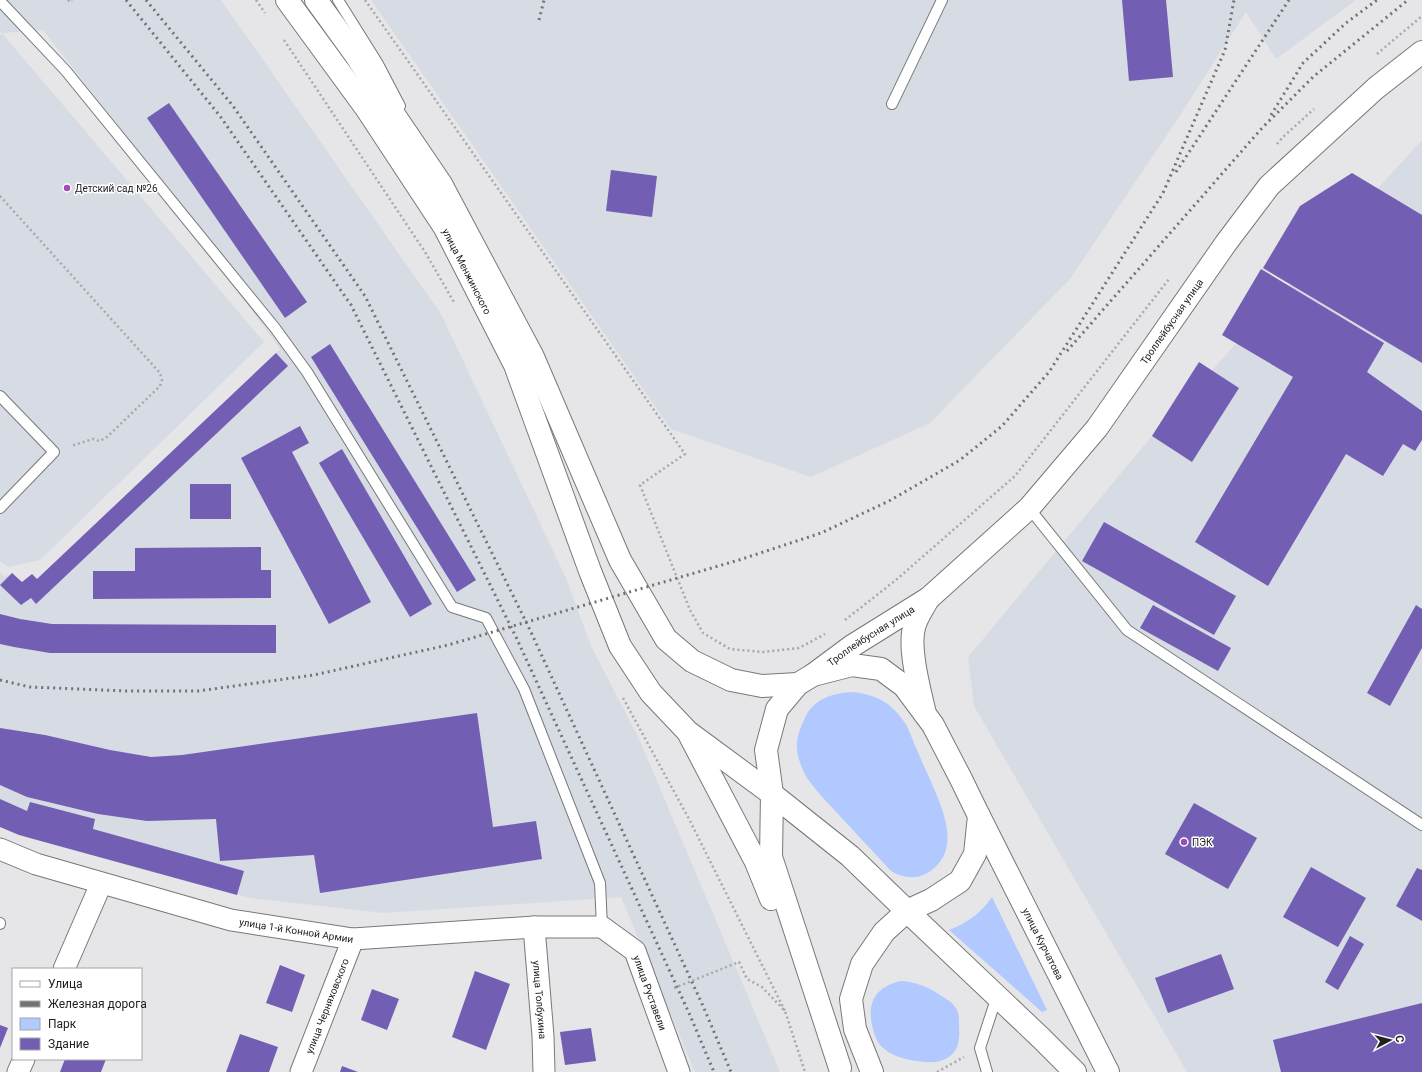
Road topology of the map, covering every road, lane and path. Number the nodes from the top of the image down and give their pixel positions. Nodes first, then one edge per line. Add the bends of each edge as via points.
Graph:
1 (68, 0) edge
2 (72, 0) edge
3 (256, 0) edge
4 (288, 0) edge
5 (316, 0) edge
6 (338, 0) edge
7 (365, 0) edge
8 (942, 0) edge
9 (0, 1) edge
10 (1422, 16) edge
11 (269, 19) dead end
12 (282, 38) dead end
13 (1422, 52) edge
14 (1376, 55) dead end
15 (892, 104) dead end
16 (1318, 106) dead end
17 (1273, 149) dead end
18 (441, 184) junction
19 (0, 196) edge
20 (1171, 276) dead end
21 (456, 307) dead end
22 (0, 396) edge
23 (54, 452) junction
24 (0, 508) edge
25 (1029, 508) junction
26 (929, 598) junction
27 (842, 622) dead end
28 (830, 631) dead end
29 (806, 679) junction
30 (622, 696) dead end
31 (925, 714) junction
32 (688, 732) junction
33 (772, 794) junction
34 (979, 816) junction
35 (1422, 825) edge
36 (0, 850) edge
37 (101, 884) junction
38 (907, 910) junction
39 (534, 927) junction
40 (602, 927) junction
41 (353, 939) junction
42 (64, 968) edge
43 (997, 996) junction
44 (651, 997) junction
45 (784, 1011) junction
46 (980, 1048) junction
47 (24, 1060) edge
48 (841, 1070) edge
49 (18, 1072) edge
50 (301, 1072) edge
51 (544, 1072) edge
52 (679, 1072) edge
53 (806, 1072) edge
54 (872, 1072) edge
55 (937, 1072) edge
56 (987, 1072) edge
57 (1075, 1072) edge
58 (1108, 1072) edge

1 - 2 path
3 - 11 path
4 - 32 main road, улица Менжинского via 366,108 445,228 515,365 590,572 620,646 652,693
5 - 18 main road, улица Менжинского
6 - 18 lane via 378,64
7 - 28 path via 686,454 640,485 690,610 703,633 730,649 762,652 799,648
8 - 15 lane
9 - 40 lane via 66,71 275,328 307,372 452,607 486,618 524,689 600,883
10 - 14 path
12 - 21 path via 425,252
13 - 25 main road, Троллейбусная улица via 1376,88 1269,186 1226,243 1097,428
16 - 17 path
18 - 29 main road, улица Менжинского via 533,357 620,560 666,639 692,661 731,680 762,686
19 - 23 path via 160,373 162,380 160,386 106,438 99,441 93,438
20 - 27 path via 1015,476 896,580
22 - 23 lane
23 - 24 lane
25 - 26 main road, Троллейбусная улица
25 - 35 lane via 1127,630
26 - 29 main road, Троллейбусная улица via 852,646
26 - 31 main road, Троллейбусная улица via 914,625 913,644
29 - 31 main road, улица Курчатова via 852,665 881,669 904,686
29 - 33 main road, Троллейбусная улица via 777,709 766,750
30 - 45 path via 689,819
31 - 34 main road, улица Курчатова
32 - 33 main road
32 - 48 main road via 756,862
33 - 38 main road via 850,856
33 - 48 main road, Троллейбусная улица via 771,856
34 - 38 main road via 974,854 960,881 931,900
34 - 58 main road, улица Курчатова
36 - 37 street, улица 1-й Конной Армии
37 - 41 street, улица 1-й Конной Армии via 231,920
37 - 42 street
38 - 43 main road
38 - 54 main road via 884,932 862,964 852,999 855,1030
39 - 40 street, улица 1-й Конной Армии
39 - 41 street, улица 1-й Конной Армии
39 - 51 street, улица Толбухина
40 - 44 street, улица Руставели via 635,951
41 - 50 street, улица Черняховского
43 - 46 lane
43 - 57 main road
44 - 45 path via 739,962 747,979 762,987
44 - 52 street, улица Руставели
45 - 53 path
46 - 55 path
46 - 56 lane
47 - 49 street

